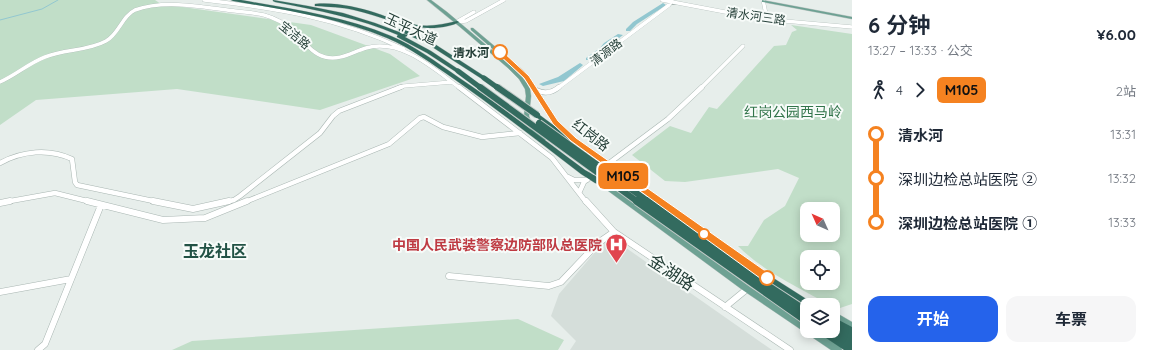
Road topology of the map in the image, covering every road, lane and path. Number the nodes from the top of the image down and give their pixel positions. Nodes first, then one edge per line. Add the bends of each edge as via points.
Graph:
1 (171, 0) edge
2 (204, 0) edge
3 (233, 0) edge
4 (267, 0) edge
5 (430, 0) edge
6 (434, 0) edge
7 (498, 0) edge
8 (504, 0) edge
9 (662, 0) edge
10 (673, 1) edge
11 (763, 1) edge
12 (158, 2) junction
13 (291, 3) junction
14 (301, 12) junction
15 (762, 18) junction
16 (852, 18) edge
17 (768, 19) junction
18 (459, 21) junction
19 (786, 21) junction
20 (847, 26) junction
21 (852, 28) edge
22 (743, 46) dead end
23 (419, 58) junction
24 (460, 70) junction
25 (0, 82) edge
26 (452, 82) junction
27 (536, 90) junction
28 (542, 101) junction
29 (520, 133) junction
30 (574, 140) junction
31 (0, 163) edge
32 (606, 163) junction
33 (568, 177) junction
34 (589, 177) junction
35 (598, 181) joint
36 (579, 193) junction
37 (0, 202) edge
38 (101, 206) junction
39 (614, 232) junction
40 (450, 276) dead end
41 (768, 278) junction
42 (71, 279) junction
43 (747, 289) junction
44 (0, 292) edge
45 (803, 298) edge
46 (800, 300) edge
47 (725, 307) junction
48 (800, 307) edge
49 (800, 316) edge
50 (840, 319) edge
51 (800, 325) edge
52 (840, 325) edge
53 (852, 326) edge
54 (840, 332) edge
55 (852, 332) edge
56 (820, 338) edge
57 (834, 338) edge
58 (852, 340) edge
59 (38, 350) edge
60 (790, 350) edge
61 (838, 350) edge
62 (852, 350) edge

1 - 12 street
2 - 23 street via 331,20 381,38
3 - 14 highway, 玉平大道
4 - 13 highway
4 - 24 highway, 玉平大道 via 336,13 380,26 416,41
5 - 18 main road, 红岗路
6 - 18 main road, 红岗路
7 - 18 street
8 - 18 street
9 - 10 street, 清水河三路
10 - 15 street, 清水河三路
10 - 27 street, 清源路 via 554,91 542,93
10 - 28 street, 清源路 via 671,6
11 - 15 street via 766,14
11 - 16 main road
12 - 23 street, 宝洁路 via 172,1 269,17 286,24 316,53 324,57 342,57 380,46
12 - 25 street, 宝洁路 via 131,12 117,32 106,41 89,48 45,57
13 - 18 highway via 354,8 418,28 436,27
13 - 30 highway, bridge via 365,18 405,32 451,56 566,137
14 - 24 highway, 玉平大道 via 344,18 386,31 408,40
14 - 34 highway via 362,27 414,49 476,91
15 - 17 street, 清水河三路
15 - 20 street, 清水河三路
17 - 19 street, 清水河三路
17 - 21 street
18 - 27 main road, 红岗路 via 519,68
18 - 34 main road, 红岗路 via 524,82 528,92 526,115 532,129
19 - 20 street, 清水河三路
19 - 21 street
20 - 21 street, 清水河三路
22 - 32 street via 668,119
23 - 26 street, 宝洁路
24 - 48 highway, 玉平大道, bridge
24 - 49 highway, 玉平大道, bridge via 697,245
26 - 29 street, 宝洁路
26 - 31 street via 404,86 339,111 320,133 240,196 204,208 183,208 82,187 77,185 72,159 63,155 34,152
27 - 28 main road, 红岗路
28 - 30 main road, 红岗路 via 555,122
29 - 33 street, 宝洁路 via 552,158
29 - 38 street via 482,137 443,127 424,117 389,144 205,218 163,220
30 - 32 main road, 红岗路
32 - 34 street
32 - 41 main road, 红岗路
33 - 34 street via 574,180
33 - 36 street, 金湖路
34 - 35 highway
34 - 36 street
35 - 43 main road
36 - 39 street, 金湖路
37 - 38 street via 55,193
38 - 42 street
39 - 40 street via 598,243 561,282 555,285
39 - 47 street, 金湖路
41 - 45 main road, 红岗路
41 - 46 highway
42 - 44 street
42 - 59 street via 46,344
43 - 47 street
43 - 51 main road
47 - 60 street, 金湖路
50 - 53 main road
52 - 55 highway
54 - 58 highway
56 - 61 main road
57 - 62 highway

